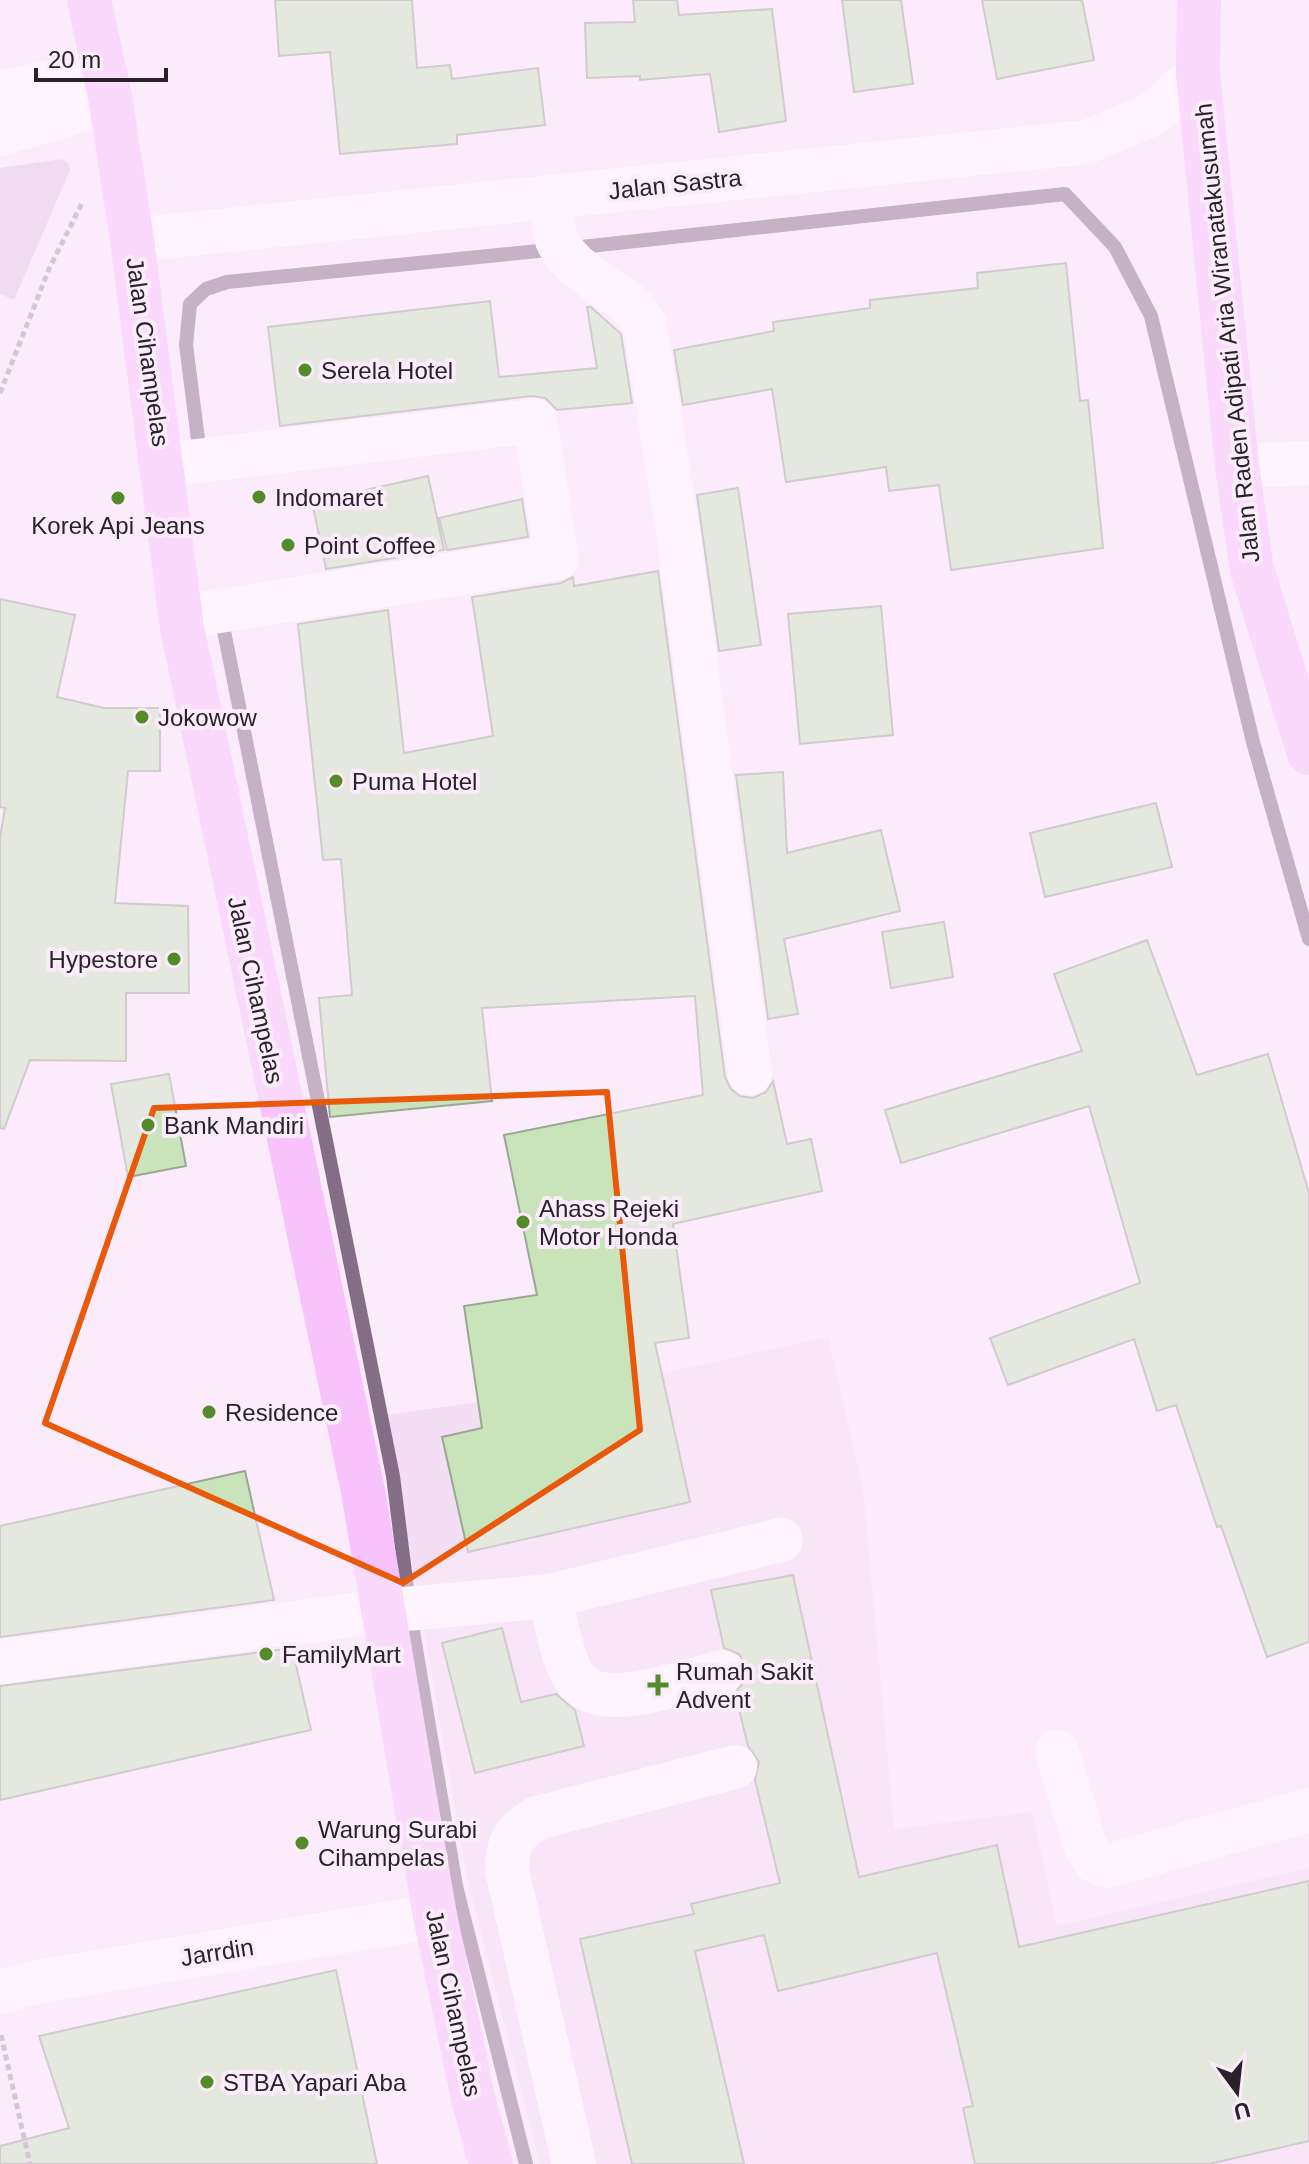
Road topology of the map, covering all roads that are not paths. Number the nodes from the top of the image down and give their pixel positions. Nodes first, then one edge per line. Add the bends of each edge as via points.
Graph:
1 (89, 0) edge
2 (1199, 0) edge
3 (1198, 74) junction
4 (108, 86) junction
5 (0, 93) edge
6 (0, 134) edge
7 (550, 197) junction
8 (132, 240) junction
9 (1309, 463) edge
10 (163, 465) junction
11 (1237, 466) junction
12 (181, 617) junction
13 (1309, 753) edge
14 (750, 1073) dead end
15 (781, 1540) dead end
16 (550, 1596) junction
17 (383, 1611) junction
18 (0, 1662) edge
19 (722, 1672) dead end
20 (1057, 1752) dead end
21 (735, 1767) dead end
22 (1309, 1810) edge
23 (435, 1916) junction
24 (0, 1992) edge
25 (491, 2164) edge
26 (574, 2164) edge

1 - 4 main road, Jalan Cihampelas
2 - 3 main road, Jalan Raden Adipati Aria Wiranatakusumah
3 - 7 street, Jalan Sastra via 1153,114 1087,142
3 - 11 main road, Jalan Raden Adipati Aria Wiranatakusumah
4 - 5 street
4 - 6 street
4 - 8 main road, Jalan Cihampelas
7 - 8 street, Jalan Sastra
7 - 14 street via 556,237 569,261 615,290 645,324
8 - 10 main road, Jalan Cihampelas
9 - 11 street
10 - 12 main road, Jalan Cihampelas
10 - 12 street via 535,421 557,558
11 - 13 main road, Jalan Raden Adipati Aria Wiranatakusumah via 1252,570
12 - 17 main road, Jalan Cihampelas via 363,1491
15 - 16 street
16 - 17 street
16 - 19 street via 570,1668 579,1684 595,1693 644,1692
17 - 18 street
17 - 23 main road, Jalan Cihampelas
20 - 22 street via 1086,1847 1095,1861 1107,1866
21 - 26 street via 537,1818 516,1831 507,1847 507,1870
23 - 24 street, Jarrdin
23 - 25 main road, Jalan Cihampelas

